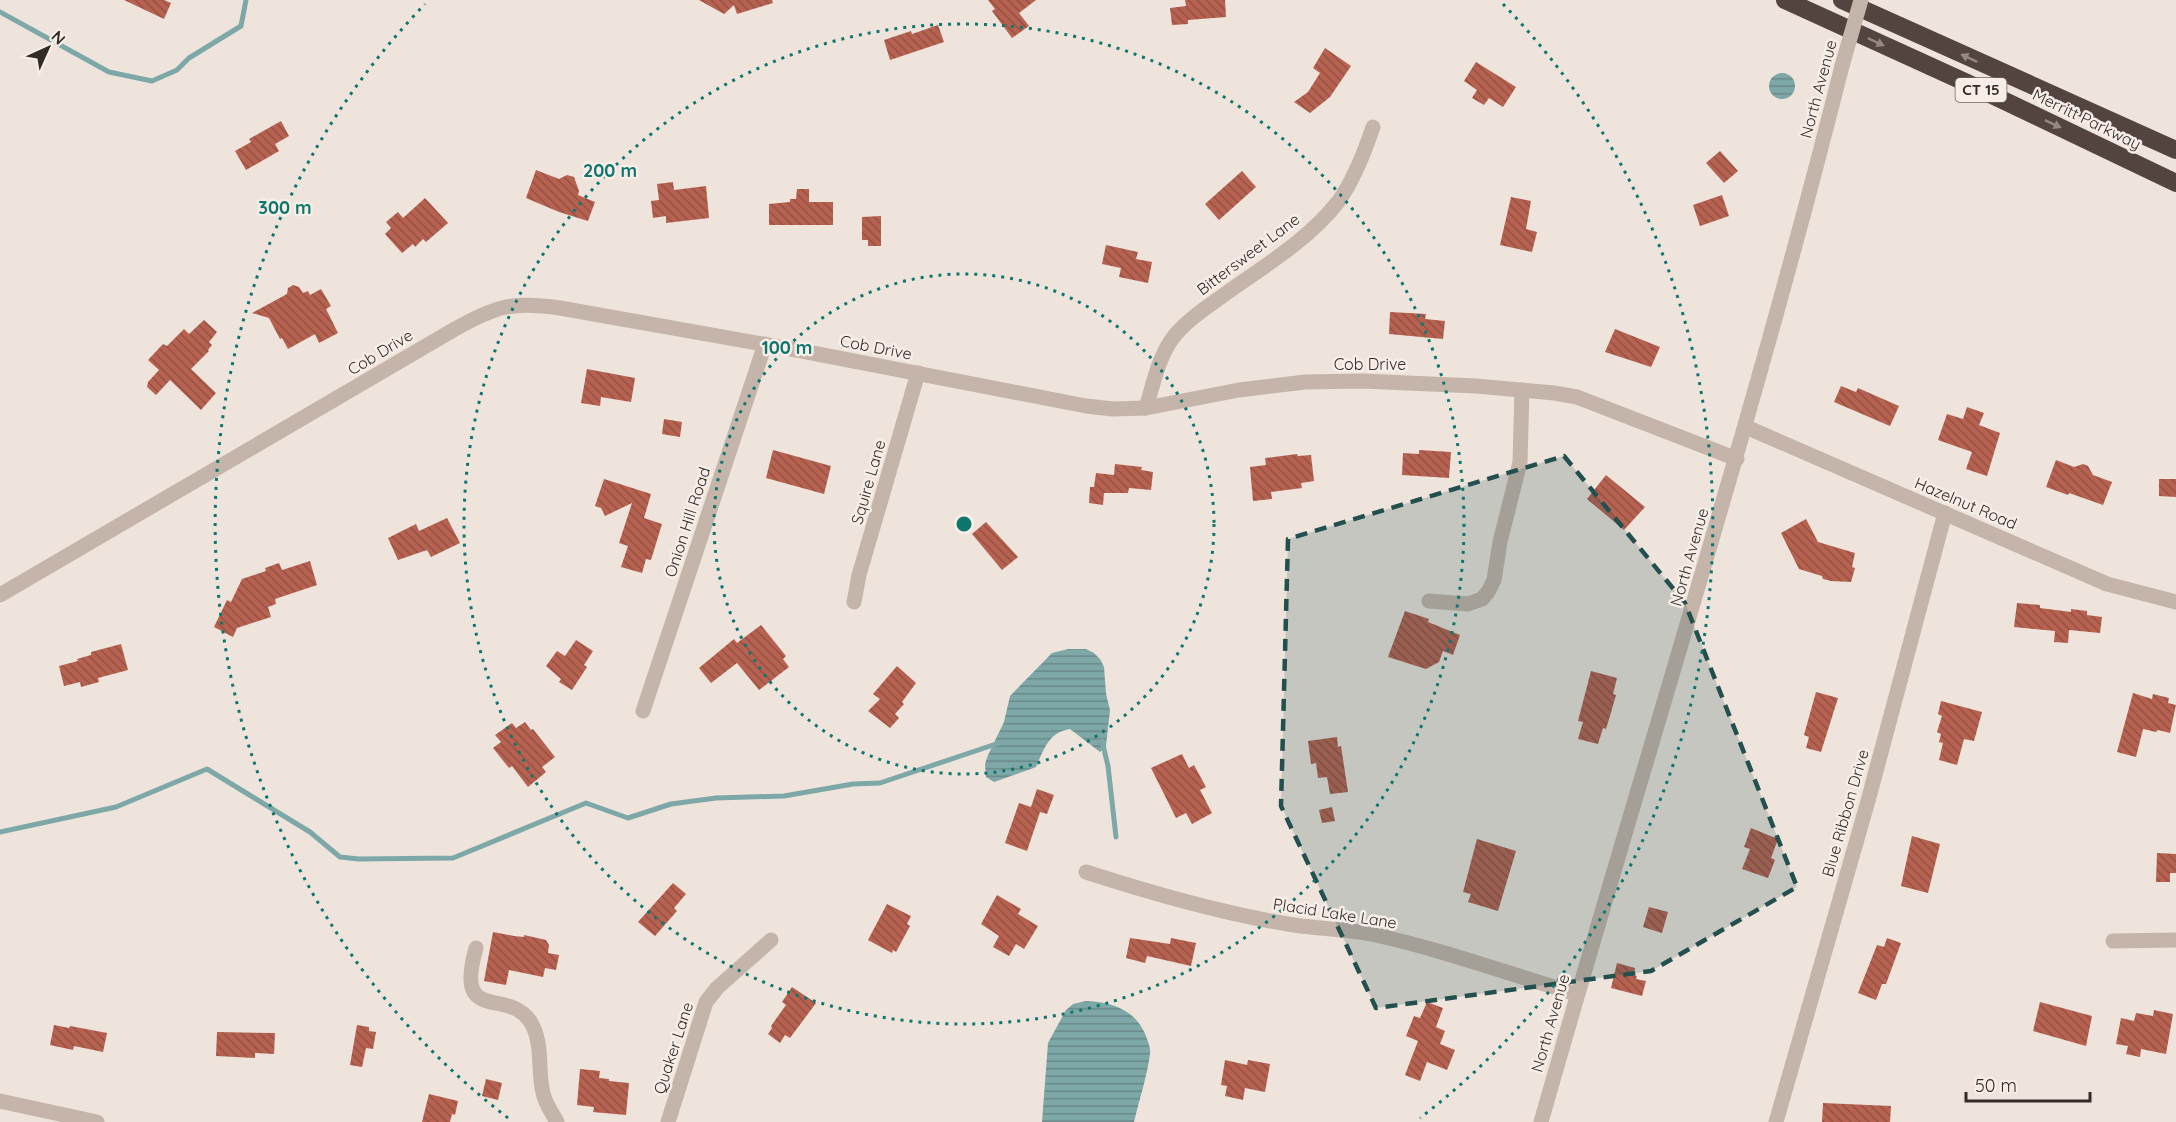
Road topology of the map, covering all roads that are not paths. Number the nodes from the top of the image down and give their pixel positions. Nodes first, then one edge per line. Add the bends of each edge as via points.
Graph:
1 (1785, 0) edge
2 (1842, 0) edge
3 (1861, 0) edge
4 (1372, 127) dead end
5 (2176, 150) edge
6 (2176, 183) edge
7 (765, 344) junction
8 (918, 373) junction
9 (1522, 390) junction
10 (1146, 408) junction
11 (1746, 427) junction
12 (1737, 459) junction
13 (1944, 513) junction
14 (0, 595) edge
15 (1429, 601) dead end
16 (854, 602) dead end
17 (2176, 602) edge
18 (643, 711) dead end
19 (1086, 872) dead end
20 (771, 940) dead end
21 (2176, 940) edge
22 (2113, 941) dead end
23 (476, 948) dead end
24 (1577, 994) junction
25 (0, 1101) edge
26 (62, 1118) edge
27 (97, 1122) edge
28 (557, 1122) edge
29 (668, 1122) edge
30 (1541, 1122) edge
31 (1776, 1122) edge

1 -> 6 highway, Merritt Parkway / CT 15
5 -> 2 highway, Merritt Parkway / CT 15
3 - 11 street, North Avenue, bridge
4 - 10 street, Bittersweet Lane via 1339,200 1323,219 1194,318 1172,340
7 - 8 street, Cob Drive
7 - 14 street, Cob Drive via 541,305 494,309
7 - 18 street, Onion Hill Road
8 - 10 street, Cob Drive via 1095,407
8 - 16 street, Squire Lane
9 - 10 street, Cob Drive via 1402,382 1305,382
9 - 12 street, Cob Drive via 1587,400
9 - 15 street via 1520,462 1494,580 1482,598 1468,604
11 - 12 street, North Avenue
11 - 13 street, Hazelnut Road
12 - 24 street, North Avenue
13 - 17 street, Hazelnut Road via 2108,584
13 - 31 street, Blue Ribbon Drive via 1868,801
19 - 24 street, Placid Lake Lane via 1158,895 1242,915 1397,941
20 - 29 street, Quaker Lane via 706,1002
21 - 22 street
23 - 28 street via 470,978 473,991 483,1000 519,1011 529,1020 536,1033 543,1094
24 - 30 street, North Avenue
25 - 26 street
26 - 27 street

